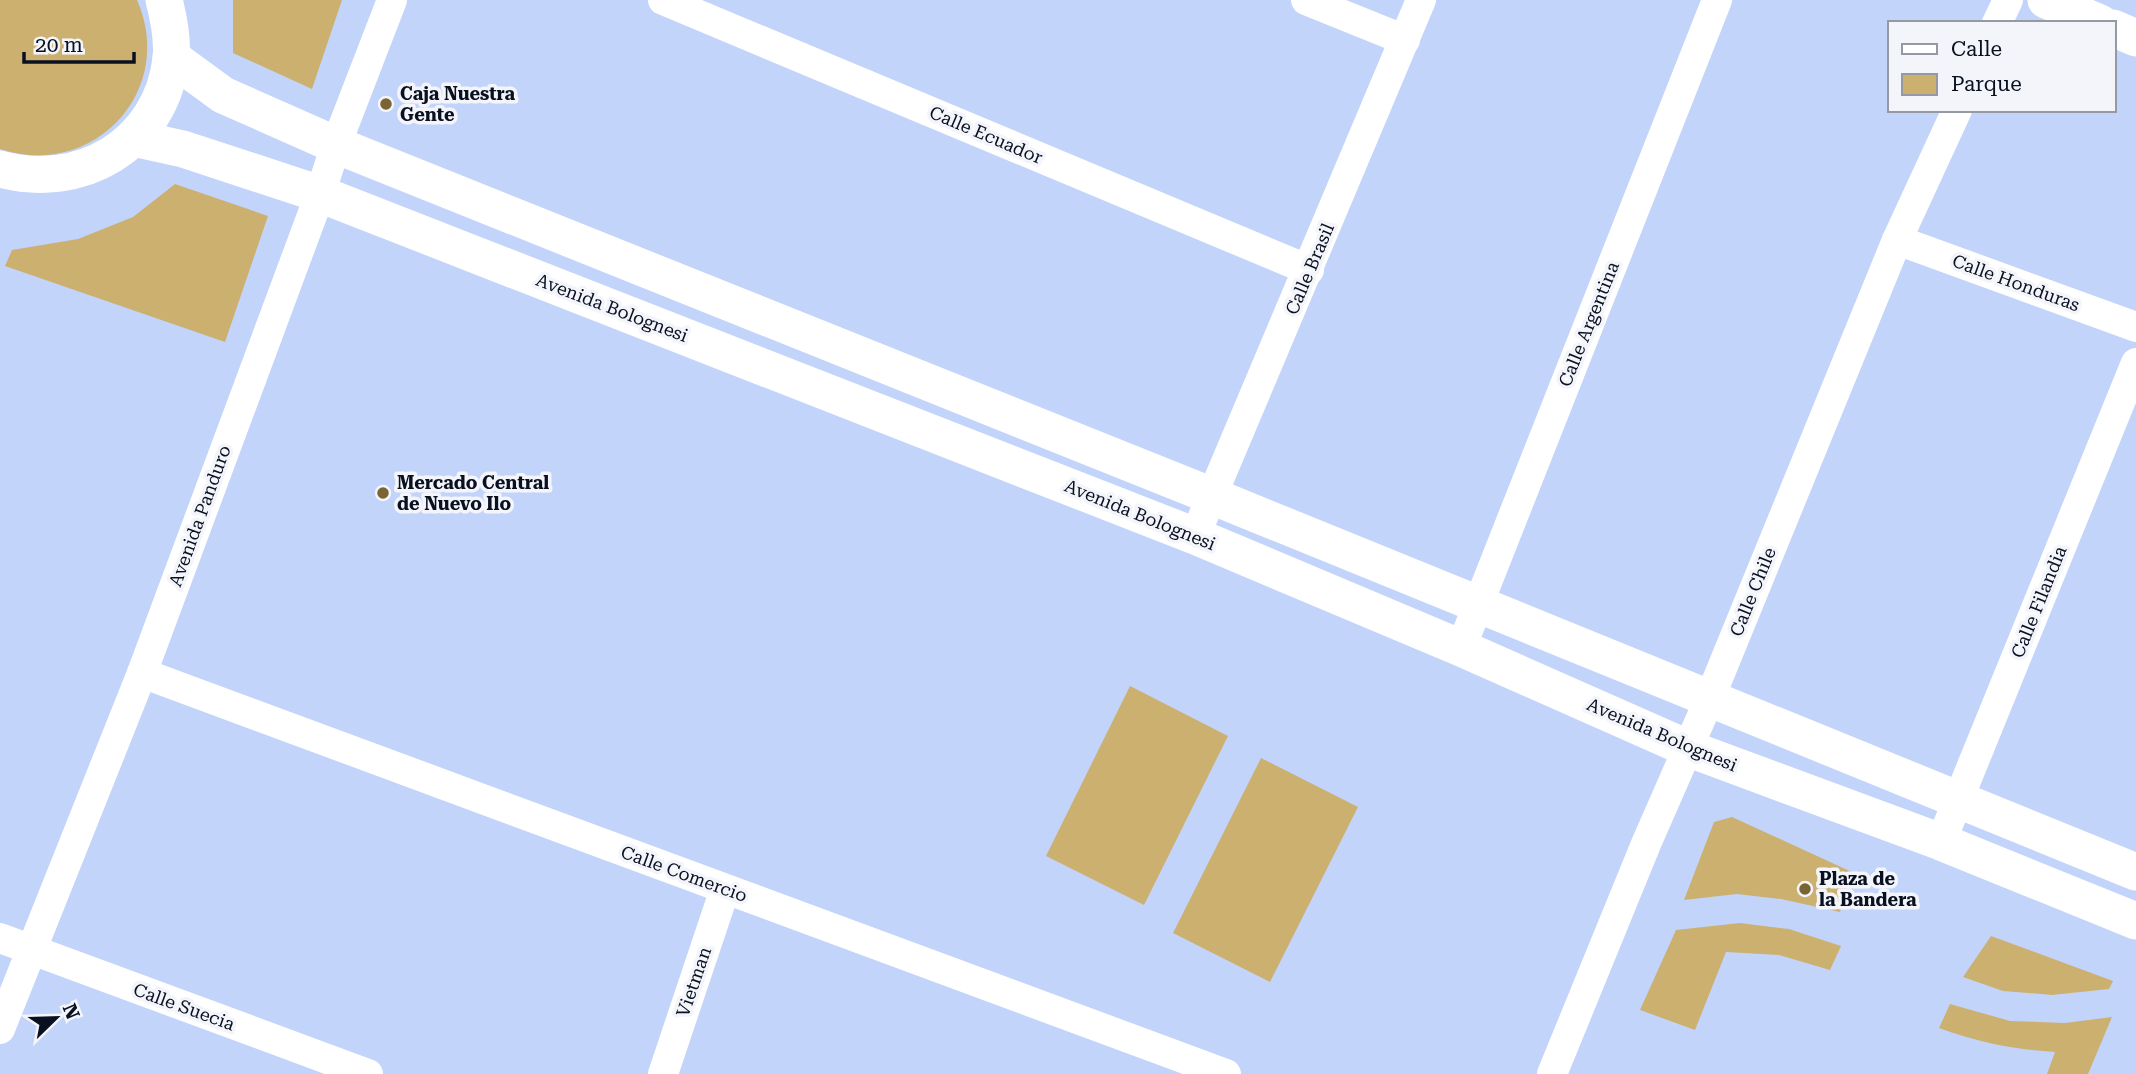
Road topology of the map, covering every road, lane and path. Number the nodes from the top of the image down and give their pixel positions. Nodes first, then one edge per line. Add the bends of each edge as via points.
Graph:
1 (164, 0) edge
2 (392, 0) edge
3 (663, 0) edge
4 (1306, 0) edge
5 (1422, 0) edge
6 (1717, 0) edge
7 (2008, 0) edge
8 (2046, 0) edge
9 (1998, 21) edge
10 (2095, 21) edge
11 (2115, 29) edge
12 (2136, 38) edge
13 (1405, 40) junction
14 (171, 57) junction
15 (1956, 112) edge
16 (133, 138) junction
17 (336, 145) junction
18 (0, 169) edge
19 (320, 194) junction
20 (1897, 240) junction
21 (1309, 270) junction
22 (2136, 327) edge
23 (2136, 363) edge
24 (1212, 496) junction
25 (1195, 536) junction
26 (1478, 605) junction
27 (1461, 648) junction
28 (142, 673) junction
29 (1709, 700) junction
30 (1687, 748) junction
31 (1958, 800) junction
32 (1941, 842) junction
33 (2136, 872) edge
34 (725, 889) junction
35 (2136, 921) edge
36 (0, 939) edge
37 (30, 950) junction
38 (0, 1029) edge
39 (368, 1074) edge
40 (663, 1074) edge
41 (1226, 1074) edge
42 (1552, 1074) edge

1 - 14 street via 171,27
2 - 17 street, Avenida Panduro
3 - 21 street, Calle Ecuador
4 - 13 street
5 - 13 street, Calle Brasil
6 - 26 street, Calle Argentina
7 - 9 street
8 - 10 street
11 - 12 street
13 - 21 street, Calle Brasil
14 - 16 street via 159,101
14 - 17 street via 223,95
15 - 20 street, Calle Chile
16 - 18 street via 80,170 50,176
16 - 19 street, Avenida Bolognesi via 184,149
17 - 19 street, Avenida Panduro
17 - 24 street
19 - 25 street, Avenida Bolognesi
19 - 28 street, Avenida Panduro
20 - 22 street, Calle Honduras
20 - 29 street, Calle Chile
21 - 24 street, Calle Brasil
23 - 31 street, Calle Filandia
24 - 25 street, Calle Brasil
24 - 26 street
25 - 27 street, Avenida Bolognesi
26 - 27 street, Calle Argentina
26 - 29 street
27 - 30 street, Avenida Bolognesi
28 - 34 street, Calle Comercio
28 - 37 street, Avenida Panduro
29 - 30 street, Calle Chile
29 - 31 street
30 - 32 street, Avenida Bolognesi
30 - 42 street, Calle Chile
31 - 32 street, Calle Filandia
31 - 33 street
32 - 35 street, Avenida Bolognesi
34 - 40 street, Vietman
34 - 41 street, Calle Comercio
36 - 37 street, Calle Suecia
37 - 38 street, Avenida Panduro
37 - 39 street, Calle Suecia

